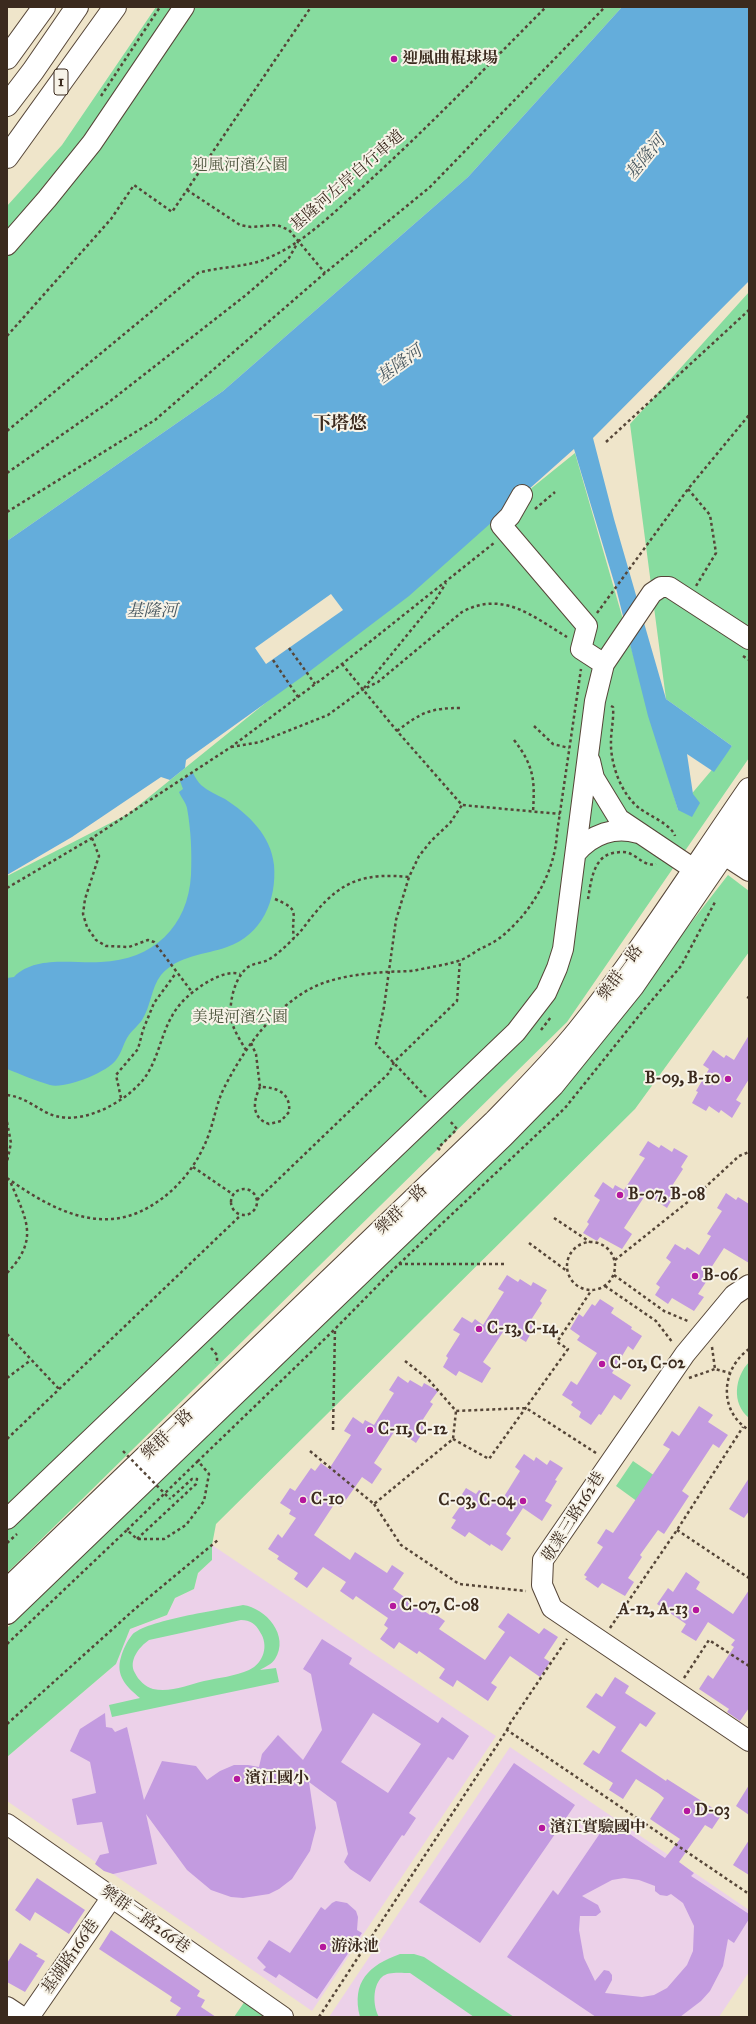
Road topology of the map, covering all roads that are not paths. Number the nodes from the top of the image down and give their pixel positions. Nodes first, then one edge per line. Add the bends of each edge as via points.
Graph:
1 (44, 7) edge
2 (77, 7) edge
3 (115, 7) edge
4 (184, 7) edge
5 (7, 58) edge
6 (7, 105) edge
7 (7, 157) edge
8 (7, 245) edge
9 (522, 495) dead end
10 (749, 639) edge
11 (604, 664) junction
12 (578, 750) junction
13 (749, 789) edge
14 (749, 817) edge
15 (640, 834) junction
16 (730, 845) edge
17 (576, 852) junction
18 (749, 871) edge
19 (707, 881) junction
20 (749, 1285) edge
21 (7, 1518) edge
22 (7, 1590) edge
23 (7, 1613) edge
24 (749, 1741) edge
25 (7, 1824) edge
26 (112, 1897) junction
27 (7, 2007) edge
28 (22, 2017) edge
29 (29, 2017) edge
30 (283, 2017) edge

1 - 5 main road
2 - 6 main road, 1
3 - 7 main road, 1
4 - 8 street via 92,143
9 - 11 street via 510,516 501,525 587,626 582,649
10 - 11 street via 688,598 669,587 661,587 652,593
11 - 12 street via 595,701
12 - 15 street via 619,819
12 - 17 street
13 - 16 main road, 樂群一路
14 - 16 main road, 樂群一路
15 - 17 street via 627,830 608,832 588,841
15 - 19 street
16 - 18 street
16 - 19 main road, 樂群一路
17 - 21 street via 563,949 557,968 546,993 516,1032
19 - 22 main road, 樂群一路 via 620,976 578,1032 541,1074 494,1122
19 - 23 main road, 樂群一路 via 633,986 553,1085
20 - 24 street, 敬業三路162巷 via 734,1295 709,1336 686,1354 610,1462 543,1560 542,1585 552,1608
25 - 26 street, 樂群二路266巷
26 - 29 street, 基湖路166巷
26 - 30 street, 樂群二路266巷
27 - 28 street

